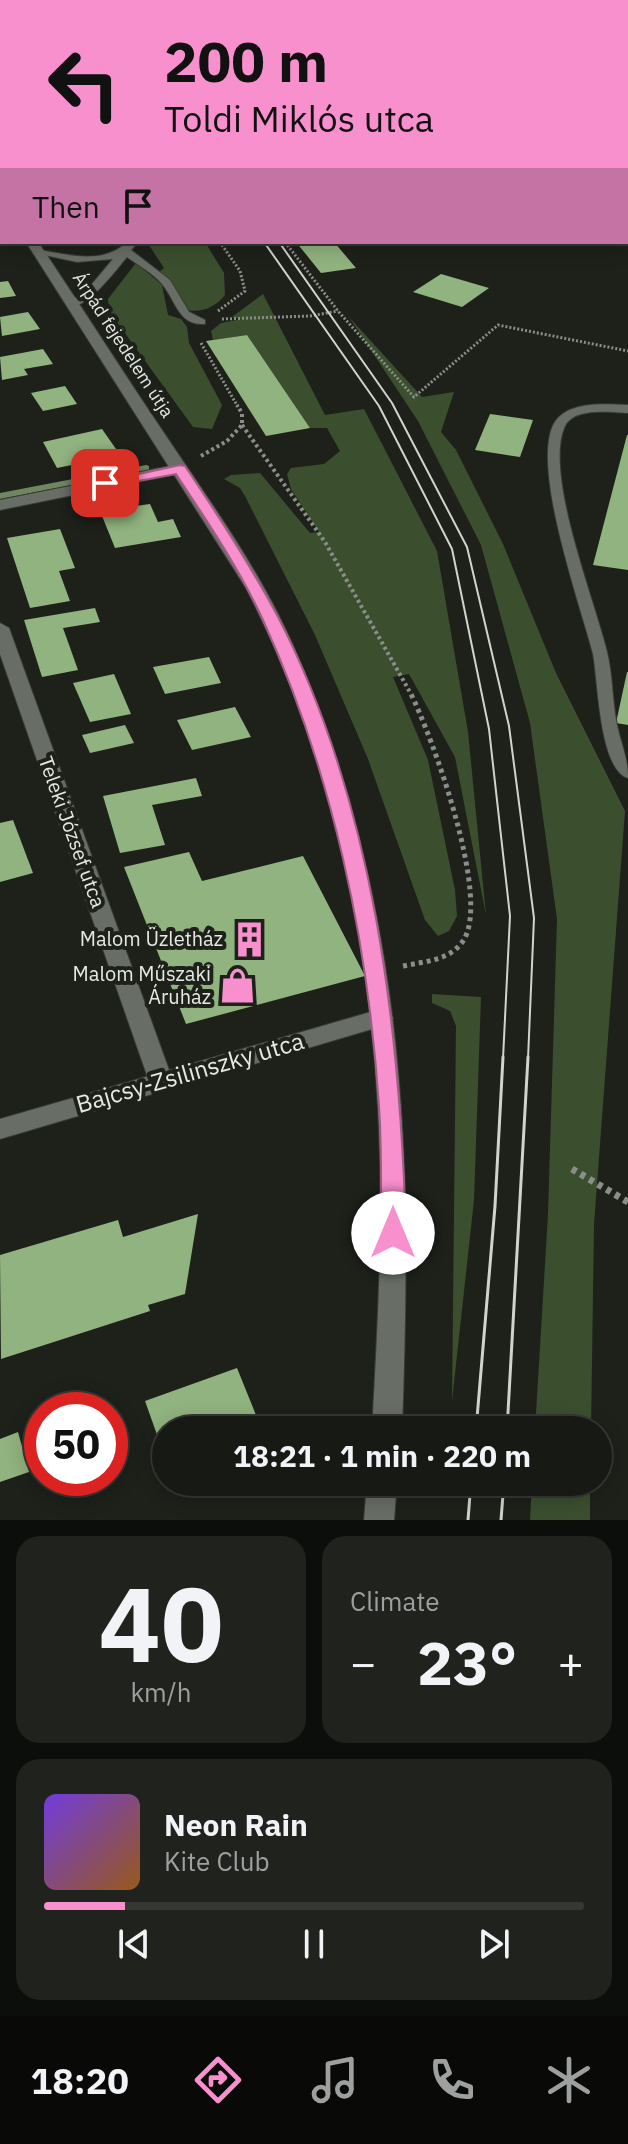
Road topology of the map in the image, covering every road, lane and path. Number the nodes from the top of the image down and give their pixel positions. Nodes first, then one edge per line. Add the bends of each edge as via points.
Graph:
1 (221, 244) edge
2 (287, 244) edge
3 (130, 246) edge
4 (36, 248) edge
5 (73, 305) junction
6 (338, 311) junction
7 (201, 322) junction
8 (628, 351) edge
9 (628, 409) edge
10 (242, 425) junction
11 (180, 469) junction
12 (0, 505) edge
13 (0, 628) edge
14 (628, 773) edge
15 (375, 972) junction
16 (381, 1018) junction
17 (161, 1081) junction
18 (0, 1129) edge
19 (572, 1169) dead end
20 (628, 1202) edge
21 (387, 1416) edge
22 (381, 1496) edge
23 (379, 1520) edge

1 - 7 path via 240,271 245,291
2 - 6 path
3 - 4 lane via 94,260
3 - 5 lane
3 - 7 lane via 166,282 185,314
4 - 5 main road, Árpád fejedelem útja
5 - 11 main road, Árpád fejedelem útja
6 - 7 path
6 - 8 path via 414,397 498,325
7 - 10 path via 195,326 196,335 242,413
9 - 14 lane via 583,411 566,418 559,425 555,456 558,502 601,656 611,734
10 - 11 path via 227,441
10 - 15 path via 325,542 411,694 433,743 469,873 471,908 465,939 448,957
11 - 12 main road
11 - 15 main road, Árpád fejedelem útja via 270,618 308,709 346,828
13 - 17 main road, Teleki József utca
15 - 16 main road, Árpád fejedelem útja
16 - 17 main road, Bajcsy-Zsilinszky utca
16 - 21 main road, Árpád fejedelem útja via 394,1206
17 - 18 main road, Bajcsy-Zsilinszky utca
19 - 20 path
22 - 23 main road

